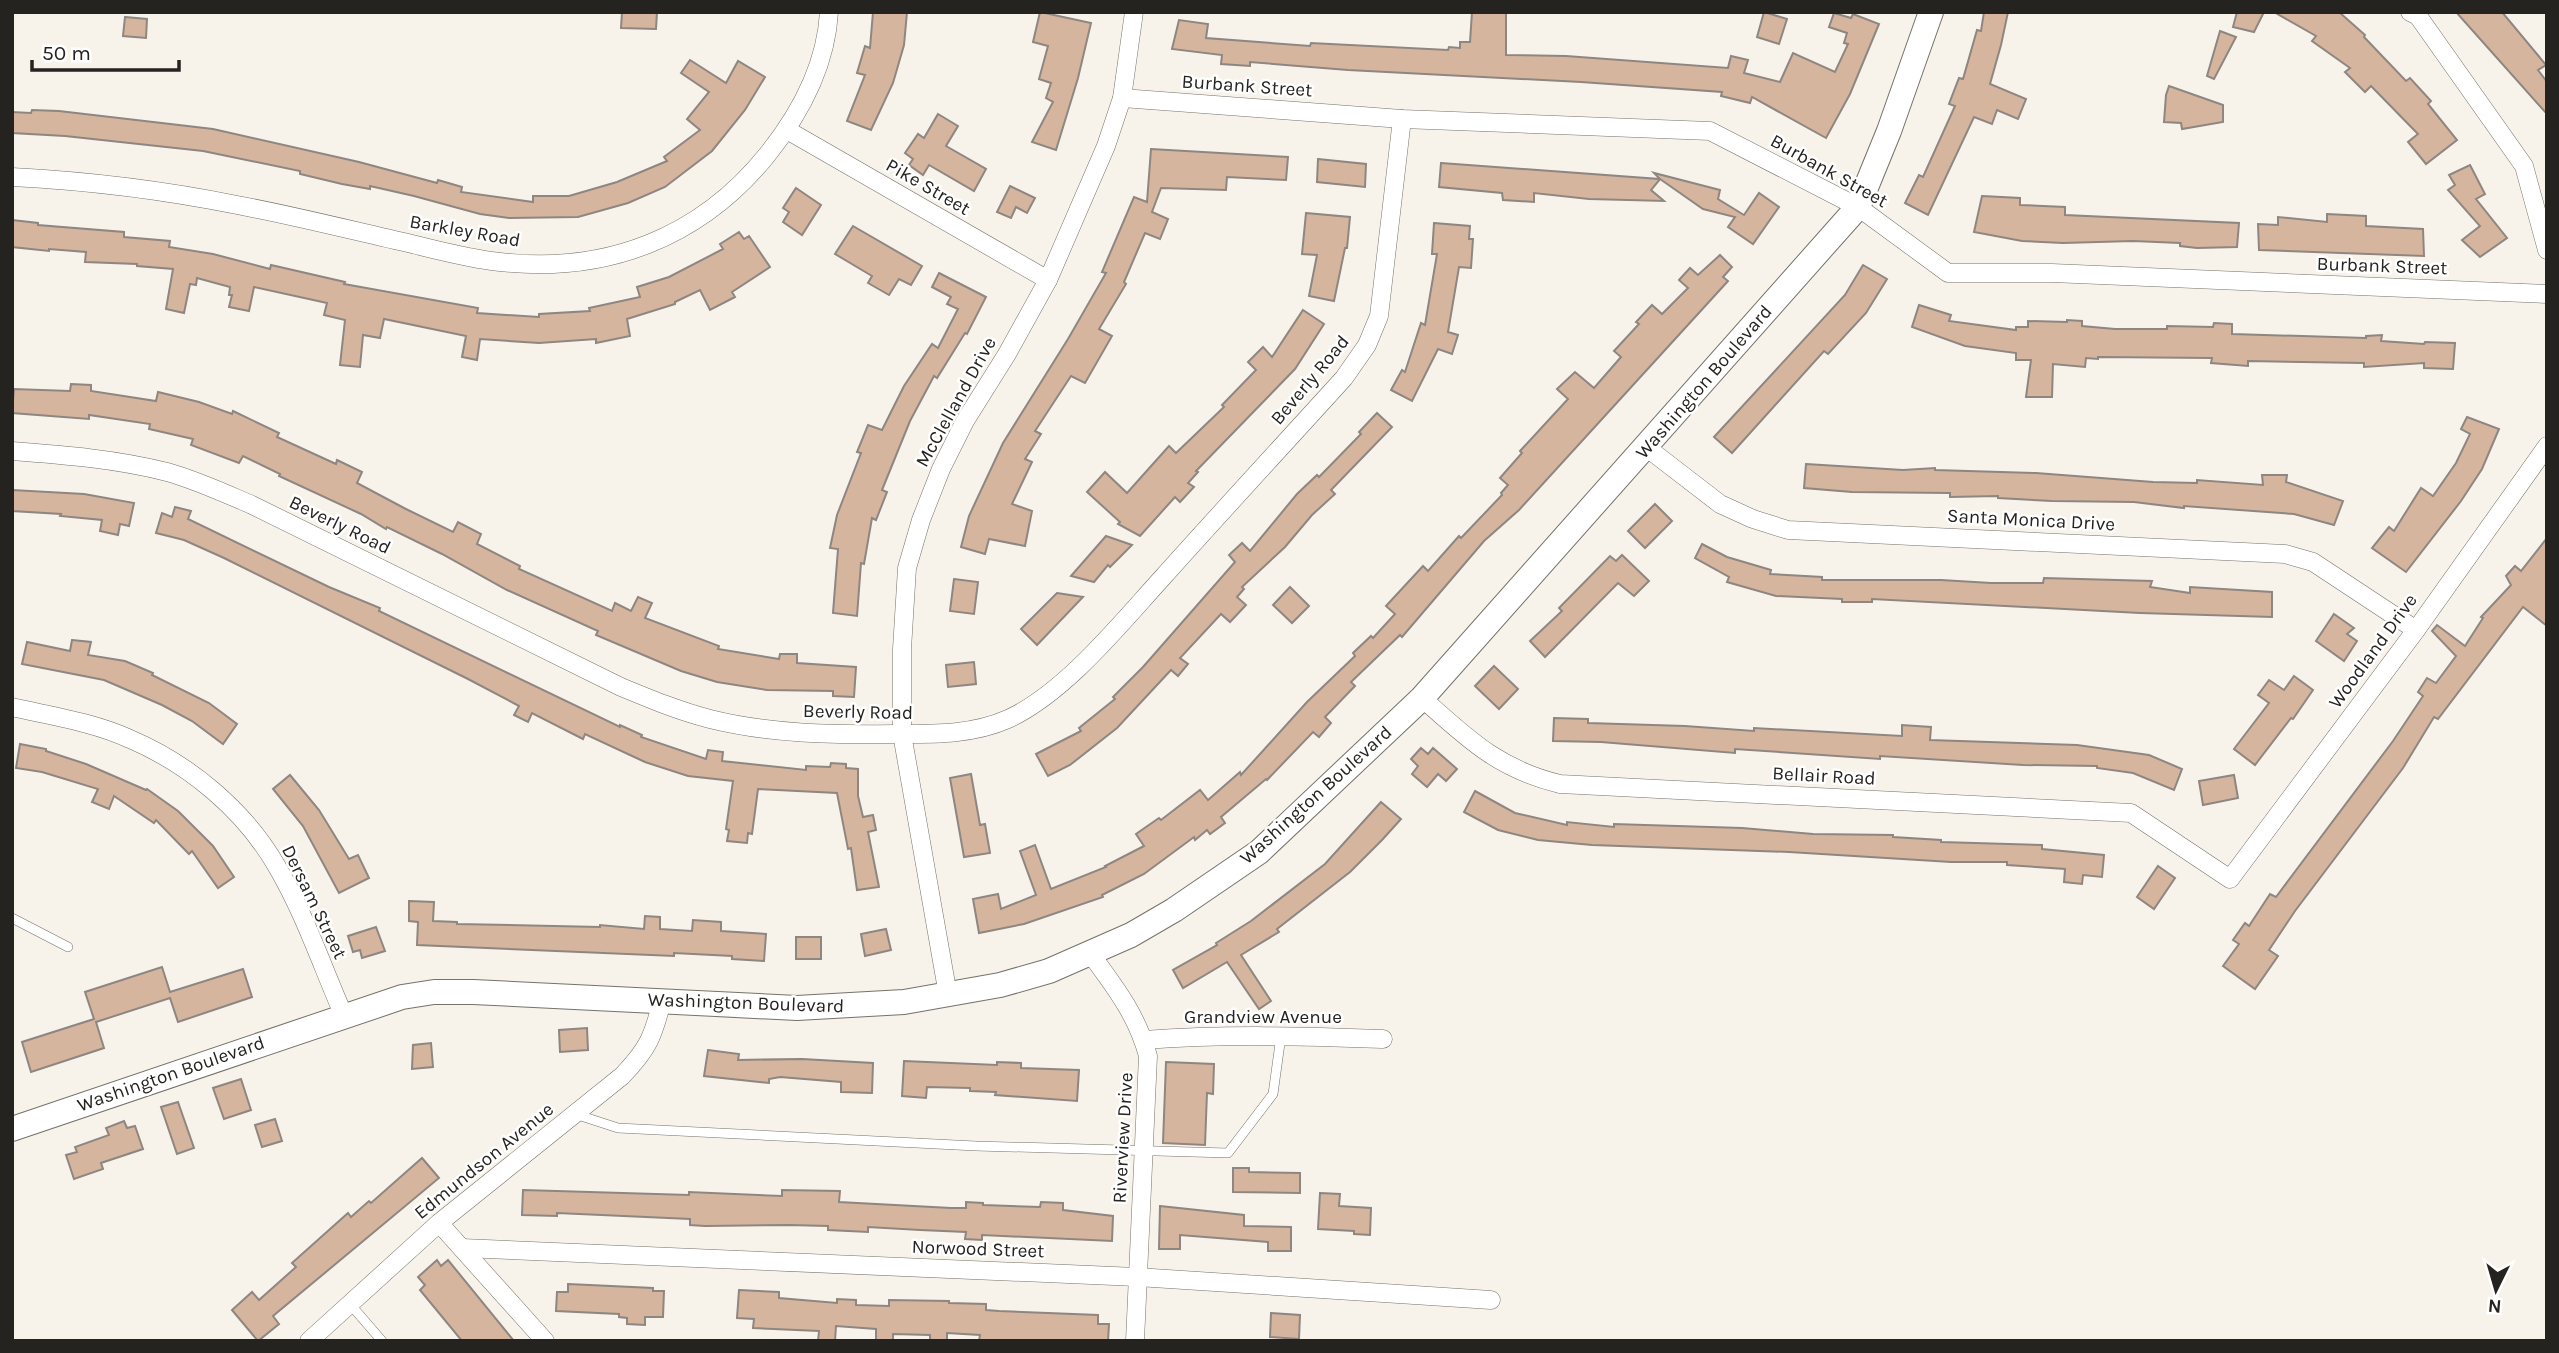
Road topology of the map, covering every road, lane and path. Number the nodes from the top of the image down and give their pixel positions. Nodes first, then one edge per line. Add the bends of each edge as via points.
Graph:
1 (828, 12) edge
2 (1134, 12) edge
3 (1931, 12) edge
4 (2410, 12) edge
5 (1122, 98) junction
6 (1402, 119) junction
7 (787, 130) junction
8 (12, 177) edge
9 (1858, 207) junction
10 (2547, 250) edge
11 (1048, 281) junction
12 (2547, 294) edge
13 (2547, 446) edge
14 (1646, 447) junction
15 (12, 451) edge
16 (2416, 630) junction
17 (1422, 698) junction
18 (12, 707) edge
19 (902, 734) junction
20 (2230, 879) joint
21 (12, 918) edge
22 (68, 947) dead end
23 (1090, 953) junction
24 (948, 995) junction
25 (662, 1001) junction
26 (344, 1016) junction
27 (1280, 1036) junction
28 (1383, 1039) dead end
29 (1144, 1040) junction
30 (575, 1114) junction
31 (12, 1129) edge
32 (1143, 1150) junction
33 (439, 1223) junction
34 (462, 1248) junction
35 (1137, 1277) junction
36 (1491, 1300) dead end
37 (349, 1304) junction
38 (309, 1341) edge
39 (382, 1341) edge
40 (545, 1341) edge
41 (1135, 1341) edge

1 - 7 street, Barkley Road via 828,29 813,81
2 - 5 street, McClelland Drive
3 - 9 street, Washington Boulevard
4 - 10 street via 2418,16 2524,166
5 - 6 street, Burbank Street
5 - 11 street, McClelland Drive
6 - 9 street, Burbank Street via 1710,131
6 - 19 street, Beverly Road via 1379,316 1367,345 1344,377 1112,633 1031,707 981,728
7 - 8 street, Barkley Road via 725,198 681,231 594,261 501,262 238,205 125,186
7 - 11 street, Pike Street
9 - 12 street, Burbank Street via 1948,273 2052,273
9 - 14 street, Washington Boulevard
11 - 19 street, McClelland Drive via 965,421 921,520 907,568
13 - 16 street, Woodland Drive
14 - 16 street, Santa Monica Drive via 1720,503 1788,530 2285,554 2313,562
14 - 17 street, Washington Boulevard
15 - 19 street, Beverly Road via 132,464 209,486 668,707 766,730
16 - 20 street, Woodland Drive
17 - 20 street, Bellair Road via 1500,761 1560,784 2131,813
17 - 23 street, Washington Boulevard via 1259,852 1174,910
18 - 26 street, Dersam Street via 128,738 187,771 222,798 250,827 276,865
19 - 24 street, McClelland Drive
21 - 22 lane
23 - 24 street, Washington Boulevard via 1049,971
23 - 29 street, Riverview Drive via 1130,1010
24 - 25 street, Washington Boulevard via 797,1008
25 - 26 street, Washington Boulevard via 434,992
25 - 30 street, Edmundson Avenue via 643,1055
26 - 31 street, Washington Boulevard
27 - 28 street, Grandview Avenue
27 - 29 street, Grandview Avenue
27 - 32 lane via 1273,1094 1228,1153
29 - 32 street, Riverview Drive via 1148,1056
30 - 32 lane via 618,1128
30 - 33 street, Edmundson Avenue
32 - 35 street, Riverview Drive
33 - 34 street
33 - 37 street, Edmundson Avenue
34 - 35 street, Norwood Street
34 - 40 street
35 - 36 street, Norwood Street
35 - 41 street, Riverview Drive
37 - 38 street, Edmundson Avenue
37 - 39 lane

